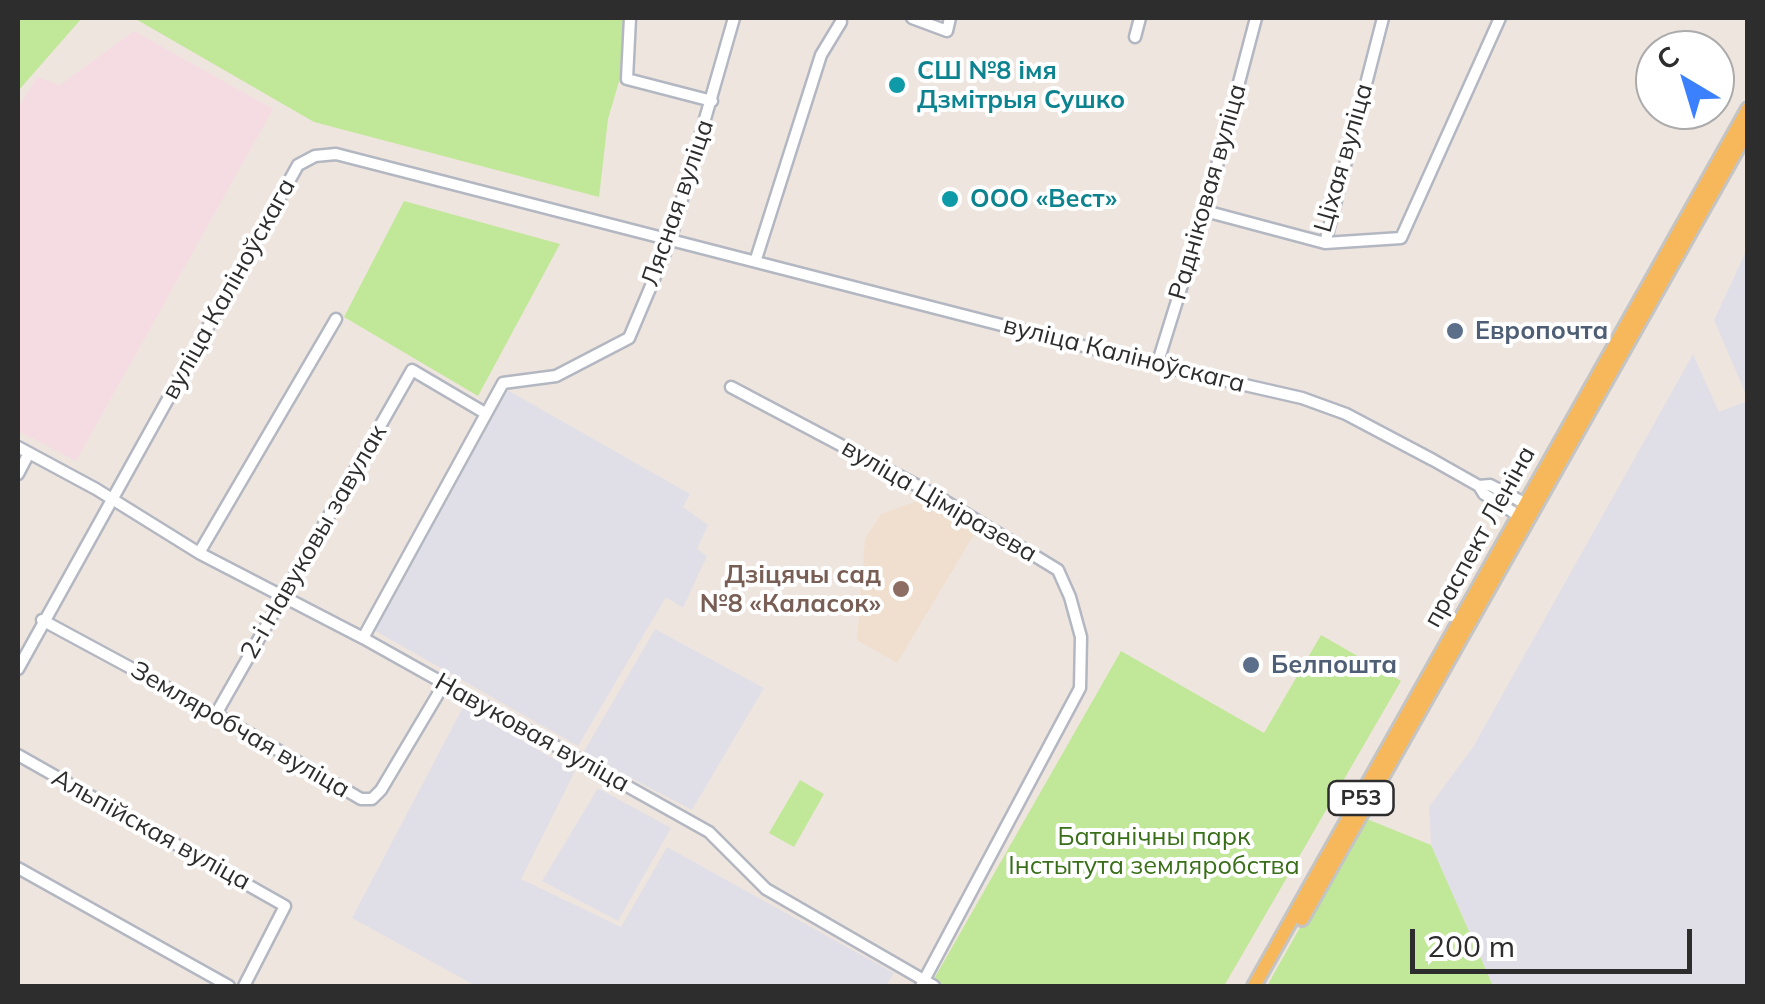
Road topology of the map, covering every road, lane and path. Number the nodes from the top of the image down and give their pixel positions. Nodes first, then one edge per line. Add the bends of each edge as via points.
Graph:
1 (630, 18) edge
2 (734, 18) edge
3 (912, 18) edge
4 (950, 18) edge
5 (1140, 18) edge
6 (1256, 18) edge
7 (1383, 18) edge
8 (1500, 18) edge
9 (841, 22) dead end
10 (1134, 37) dead end
11 (712, 101) junction
12 (1748, 109) edge
13 (1748, 130) edge
14 (1206, 211) junction
15 (670, 242) junction
16 (1324, 242) junction
17 (756, 260) junction
18 (336, 319) dead end
19 (1157, 365) junction
20 (731, 386) dead end
21 (485, 413) junction
22 (23, 450) edge
23 (18, 474) edge
24 (114, 501) junction
25 (1526, 512) junction
26 (199, 554) junction
27 (282, 596) junction
28 (42, 620) junction
29 (363, 638) junction
30 (18, 668) edge
31 (444, 684) junction
32 (216, 714) junction
33 (18, 755) edge
34 (18, 868) edge
35 (926, 985) edge
36 (229, 986) edge
37 (244, 986) edge
38 (1254, 986) edge
39 (1264, 986) edge

1 - 11 street via 627,79
2 - 11 street, Лясная вуліца
3 - 4 street via 947,31
5 - 10 street
6 - 14 street, Радніковая вуліца
7 - 16 street, Ціхая вуліца
8 - 16 street via 1401,238
9 - 17 street via 822,54
11 - 15 street, Лясная вуліца
12 - 25 main road, праспект Леніна / Р53
13 - 25 main road, праспект Леніна / Р53
14 - 16 street, Ціхая вуліца
14 - 19 street, Радніковая вуліца
15 - 17 street, вуліца Каліноўскага
15 - 21 street, Лясная вуліца via 629,338 556,376 503,383
15 - 24 street, вуліца Каліноўскага via 336,154 316,156 298,165
17 - 19 street, вуліца Каліноўскага
18 - 26 street
19 - 25 street, вуліца Каліноўскага via 1328,406
20 - 35 street, вуліца Ціміразева via 935,495 1058,570 1070,597 1082,637 1080,688
21 - 27 street, 2-і Навуковы завулак via 412,370
21 - 29 street
22 - 23 street
22 - 24 street, Навуковая вуліца
24 - 26 street, Навуковая вуліца
24 - 28 street, вуліца Каліноўскага
25 - 38 main road, праспект Леніна / Р53
25 - 39 main road, праспект Леніна / Р53
26 - 27 street, Навуковая вуліца
27 - 29 street, Навуковая вуліца
27 - 32 street, 2-і Навуковы завулак
28 - 30 street, вуліца Каліноўскага
28 - 32 street, Земляробчая вуліца
29 - 31 street, Навуковая вуліца
31 - 32 street, Земляробчая вуліца via 372,799 361,799
31 - 35 street, Навуковая вуліца via 709,832 766,889
33 - 37 street, Альпійская вуліца via 284,906
34 - 36 street

